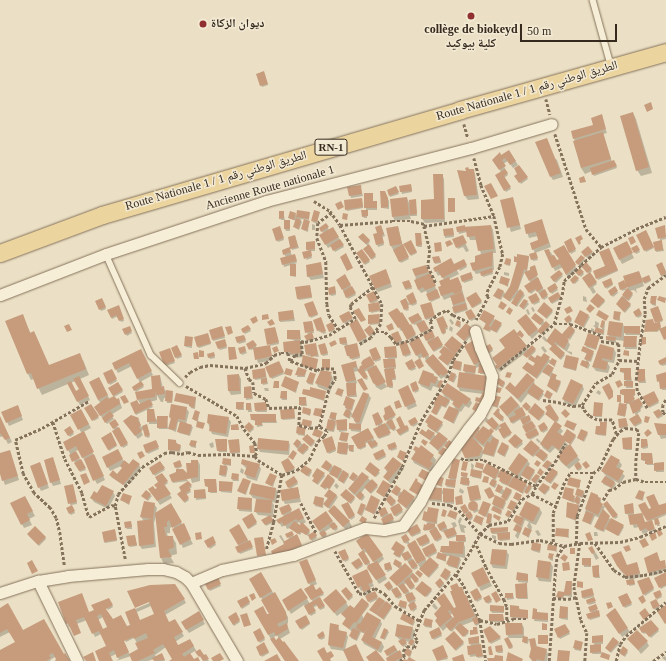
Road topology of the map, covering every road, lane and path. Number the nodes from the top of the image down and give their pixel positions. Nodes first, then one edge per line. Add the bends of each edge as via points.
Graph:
1 (593, 0) edge
2 (666, 52) edge
3 (612, 67) junction
4 (544, 86) junction
5 (460, 110) junction
6 (552, 124) junction
7 (471, 148) junction
8 (295, 193) junction
9 (332, 213) junction
10 (494, 216) junction
11 (666, 217) edge
12 (340, 225) junction
13 (424, 226) junction
14 (601, 247) junction
15 (0, 253) edge
16 (106, 254) junction
17 (666, 275) edge
18 (436, 283) dead end
19 (373, 287) junction
20 (0, 295) edge
21 (554, 324) junction
22 (338, 329) junction
23 (475, 329) junction
24 (376, 332) junction
25 (360, 344) dead end
26 (619, 360) junction
27 (638, 360) junction
28 (290, 362) junction
29 (245, 368) junction
30 (492, 376) junction
31 (180, 383) junction
32 (543, 400) dead end
33 (666, 400) edge
34 (89, 401) dead end
35 (582, 405) junction
36 (647, 408) dead end
37 (666, 415) edge
38 (53, 422) junction
39 (319, 428) junction
40 (616, 434) junction
41 (566, 444) dead end
42 (255, 456) junction
43 (443, 461) junction
44 (593, 473) junction
45 (282, 475) junction
46 (636, 479) junction
47 (666, 482) edge
48 (536, 486) junction
49 (532, 494) junction
50 (603, 500) dead end
51 (420, 502) junction
52 (301, 503) dead end
53 (115, 506) junction
54 (556, 506) junction
55 (666, 526) edge
56 (371, 528) junction
57 (480, 534) junction
58 (475, 541) junction
59 (325, 542) junction
60 (553, 542) junction
61 (578, 543) junction
62 (594, 543) junction
63 (564, 546) junction
64 (265, 562) junction
65 (127, 570) junction
66 (666, 570) edge
67 (456, 574) junction
68 (66, 576) junction
69 (38, 581) junction
70 (190, 583) junction
71 (0, 593) edge
72 (577, 597) junction
73 (553, 598) junction
74 (666, 602) edge
75 (528, 619) dead end
76 (480, 620) junction
77 (420, 621) junction
78 (507, 621) junction
79 (666, 652) edge
80 (77, 661) edge
81 (237, 661) edge
82 (400, 661) edge
83 (486, 661) edge
84 (549, 661) edge
85 (585, 661) edge
86 (616, 661) edge
87 (653, 661) edge

1 - 3 lane
2 - 3 main road, Route Nationale 1 / الطريق الوطني رقم 1 / RN-1
3 - 4 main road, Route Nationale 1 / الطريق الوطني رقم 1 / RN-1
4 - 5 main road, Route Nationale 1 / الطريق الوطني رقم 1 / RN-1
4 - 6 path
5 - 7 path
5 - 15 main road, Route Nationale 1 / الطريق الوطني رقم 1 / RN-1 via 102,215
6 - 7 street, Ancienne Route nationale 1
6 - 14 path via 586,229
7 - 8 street, Ancienne Route nationale 1
7 - 10 path via 481,186
8 - 9 path via 316,202
8 - 16 street, Ancienne Route nationale 1 via 198,222
9 - 12 path
9 - 22 path via 318,223 317,238 326,262 329,314
10 - 13 path
10 - 23 path via 503,254 500,267 486,294 489,296 476,320
11 - 14 path
12 - 13 path via 411,221 425,224
12 - 19 path
13 - 18 path via 430,250 428,266
14 - 21 path via 564,281
16 - 20 street, Ancienne Route nationale 1
16 - 31 lane via 151,356
17 - 27 path via 648,288 644,299 645,314
19 - 22 path via 351,304 355,319
19 - 24 path via 382,304 381,324
21 - 26 path via 570,324 602,336 602,341 619,344
21 - 30 path
22 - 28 path via 320,338 302,341 302,354 295,355
23 - 24 path via 447,310 430,321 432,329 410,340 396,344 385,332
23 - 30 street
23 - 56 path via 457,353 447,378 420,421 402,467 376,512
24 - 25 path
26 - 27 path
26 - 35 path via 612,374 596,383
27 - 36 path via 637,391
28 - 29 path via 288,353 281,353 266,363
28 - 39 path via 317,371 334,369 335,381 329,388
29 - 31 path via 210,365 200,367 190,372
29 - 39 path via 253,382 254,393 266,399 269,408 300,407 299,425
30 - 43 street via 489,398 480,414
31 - 42 path via 237,416 255,444
32 - 35 path via 573,406
33 - 37 path via 663,412
34 - 38 path
35 - 40 path via 586,414 597,420 612,420
38 - 53 path via 65,459 82,492 90,517 112,505
38 - 68 path via 15,440 23,474 34,493 50,508 56,518
39 - 45 path via 327,431 318,441 309,460 297,470
40 - 44 path via 599,468
40 - 46 path via 625,428 637,429 639,433
41 - 48 path
42 - 45 path
42 - 53 path via 164,453 142,467 118,494
43 - 48 path via 454,456 465,460 484,460
43 - 51 street
44 - 54 path via 570,473
44 - 61 path via 577,516
45 - 64 path
46 - 47 path via 645,482
46 - 50 path via 623,482 609,490
48 - 49 path
49 - 54 path
49 - 57 path via 522,499 508,521 489,525
51 - 56 street via 403,526 384,530
51 - 57 path via 450,505 459,510
52 - 59 path
53 - 65 path
54 - 60 path via 553,513
55 - 62 path via 620,542
56 - 59 street via 356,530
57 - 58 path
57 - 60 path via 499,543 540,540
58 - 67 path
58 - 78 path via 504,599
59 - 64 street via 293,555
59 - 77 path via 359,593 363,594 376,588 395,606
60 - 63 path
61 - 62 path
61 - 63 path
61 - 72 path via 574,587
62 - 66 path via 614,570 625,577 644,576
63 - 73 path via 558,556
64 - 70 street via 222,570
65 - 68 street
65 - 70 street via 163,569 176,572
67 - 76 path
67 - 77 path via 431,600
68 - 69 street
69 - 71 street
69 - 80 street
70 - 81 street
72 - 73 path
72 - 85 path via 581,620 587,633
73 - 84 path
74 - 86 path via 626,636 620,644
75 - 78 path
76 - 78 path via 497,624
76 - 83 path
77 - 82 path via 414,636 418,640 414,648 407,646
79 - 87 path

